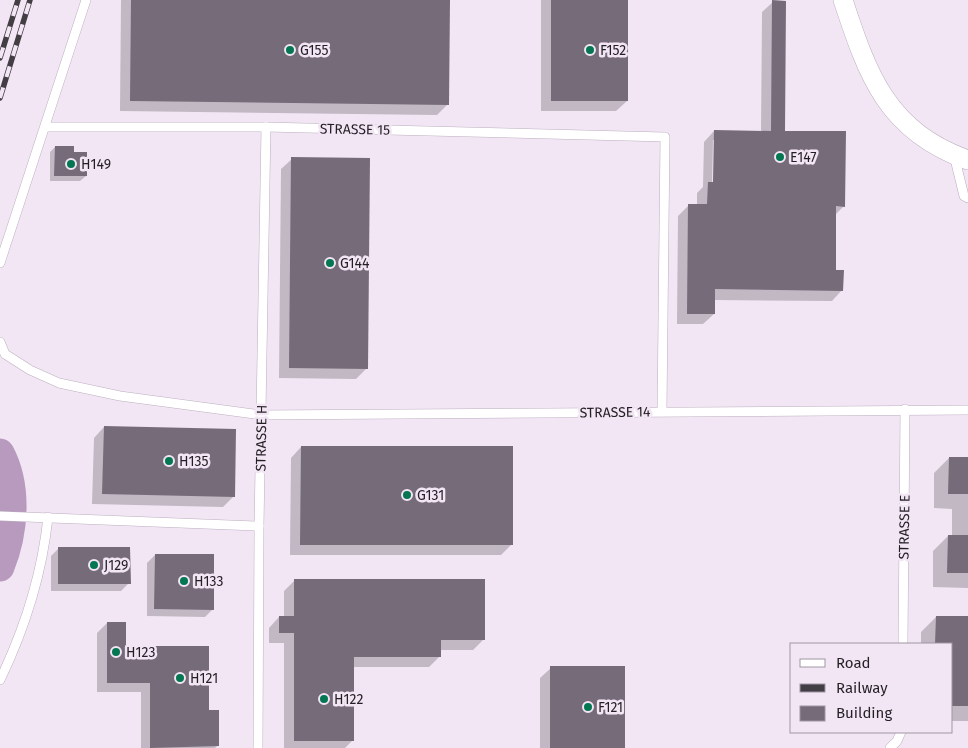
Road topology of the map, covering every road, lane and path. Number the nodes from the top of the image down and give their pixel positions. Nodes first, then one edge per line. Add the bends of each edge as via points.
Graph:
1 (86, 0) edge
2 (843, 0) edge
3 (46, 127) junction
4 (266, 127) junction
5 (961, 158) edge
6 (968, 198) edge
7 (0, 263) edge
8 (0, 342) edge
9 (905, 409) junction
10 (968, 410) edge
11 (662, 411) junction
12 (261, 415) junction
13 (0, 516) edge
14 (48, 517) junction
15 (259, 526) junction
16 (904, 643) edge
17 (0, 680) edge
18 (901, 733) edge
19 (258, 748) edge
20 (890, 748) edge

1 - 3 lane
2 - 5 street via 878,90 898,117 918,136
3 - 4 lane, STRASSE 15
3 - 7 lane
4 - 11 lane, STRASSE 15 via 665,136
4 - 12 lane, STRASSE H
5 - 6 lane via 964,196
8 - 12 lane, STRASSE 14 via 5,354 59,383 120,396
9 - 10 lane, STRASSE 14
9 - 11 lane, STRASSE 14
9 - 16 lane, STRASSE E
11 - 12 lane, STRASSE 14
12 - 15 lane, STRASSE H
13 - 14 lane
14 - 15 lane
14 - 17 lane via 36,590
15 - 19 lane, STRASSE H
18 - 20 lane

